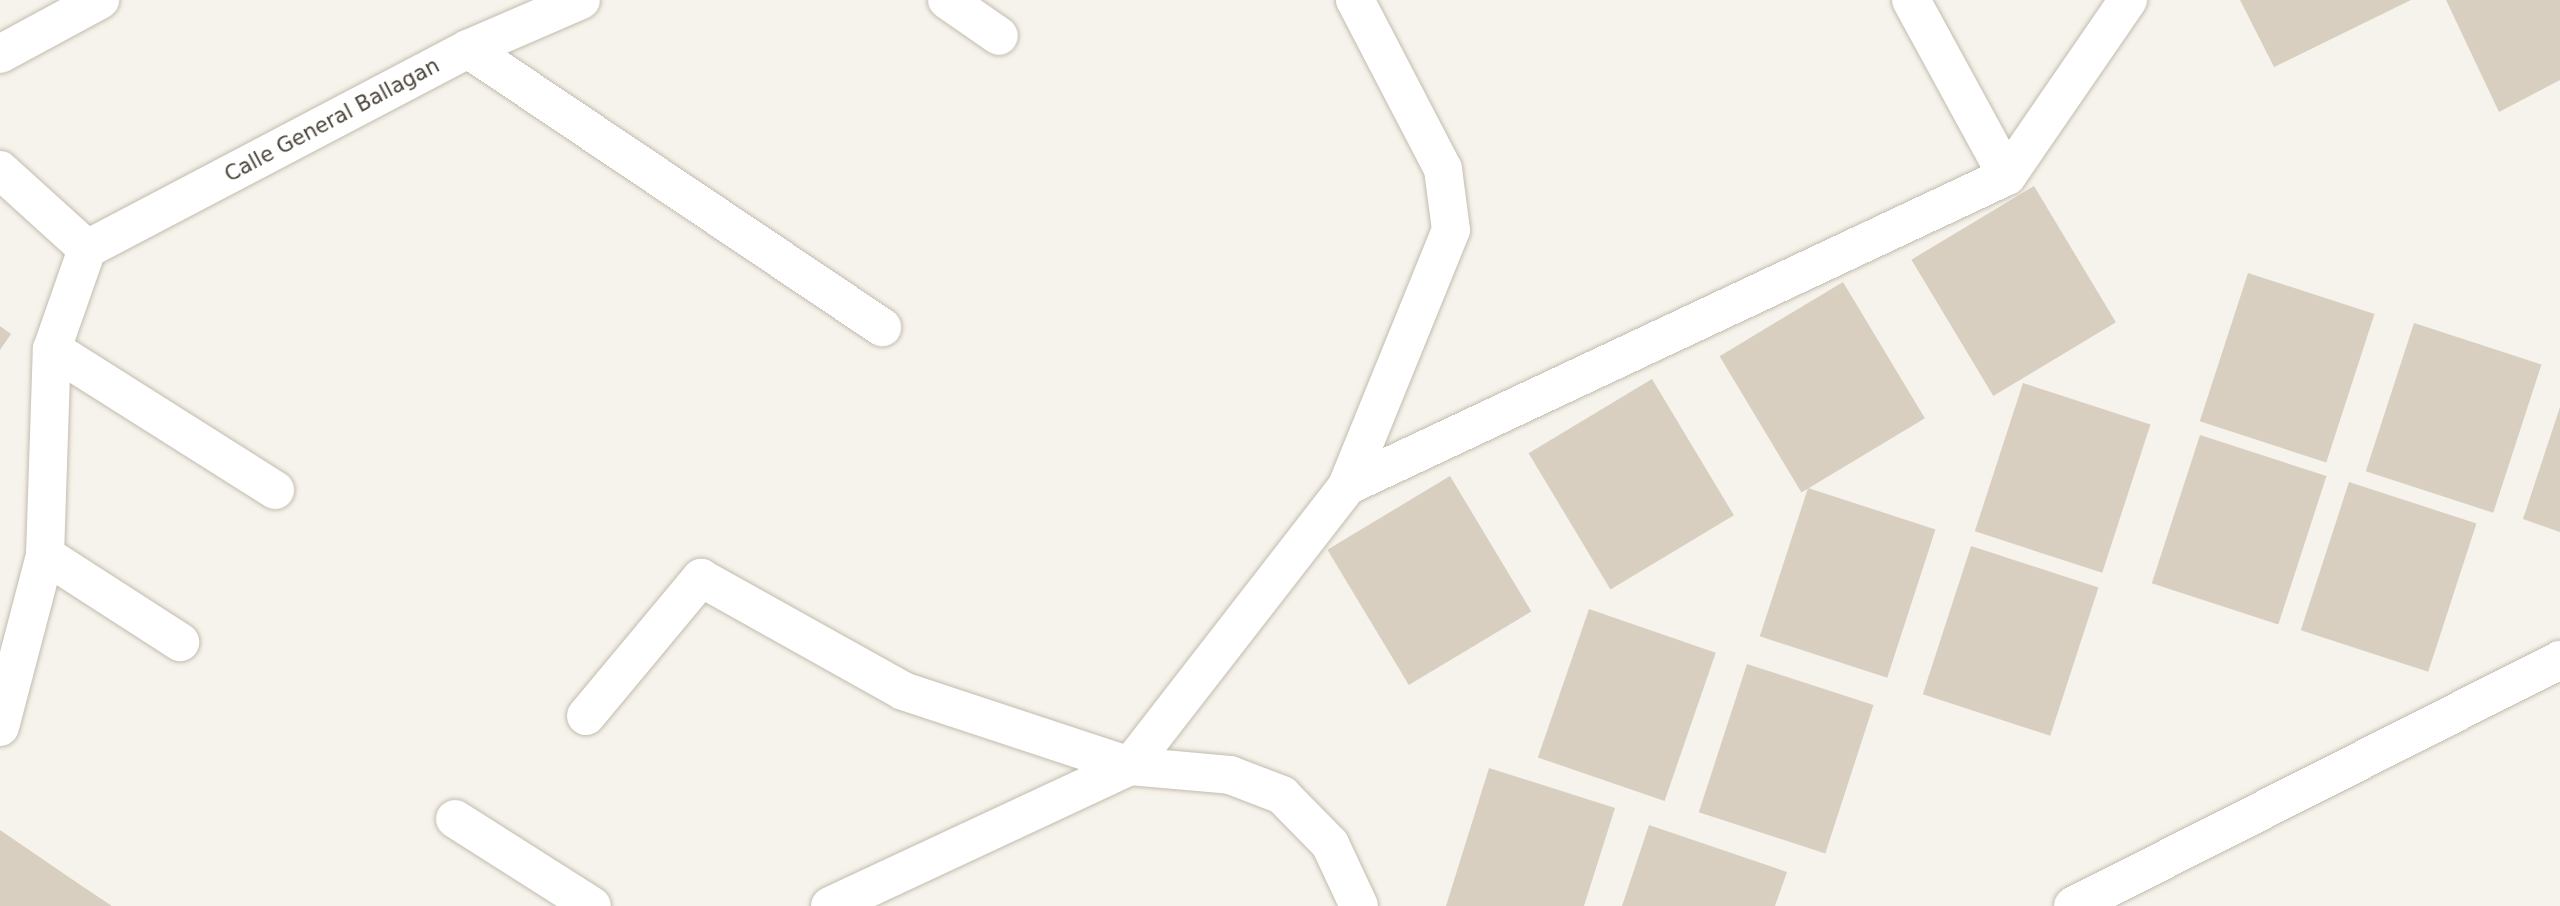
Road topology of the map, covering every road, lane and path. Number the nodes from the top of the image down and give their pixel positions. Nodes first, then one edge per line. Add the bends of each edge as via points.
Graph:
1 (100, 0) edge
2 (581, 0) edge
3 (947, 0) edge
4 (1355, 0) edge
5 (1911, 0) edge
6 (2128, 0) edge
7 (999, 36) dead end
8 (468, 49) junction
9 (0, 54) edge
10 (0, 170) edge
11 (2007, 176) junction
12 (87, 248) junction
13 (882, 327) dead end
14 (52, 349) junction
15 (1347, 486) junction
16 (275, 489) dead end
17 (46, 555) junction
18 (180, 642) dead end
19 (2560, 660) edge
20 (586, 716) dead end
21 (0, 727) edge
22 (1130, 766) junction
23 (455, 819) dead end
24 (592, 906) edge
25 (830, 906) edge
26 (1359, 906) edge
27 (2073, 906) edge

1 - 9 street
2 - 8 street, Calle General Ballagan
3 - 7 street
4 - 15 street via 1443,169 1451,230
5 - 11 street
6 - 11 street
8 - 12 street, Calle General Ballagan
8 - 13 street
10 - 12 street
11 - 15 street
12 - 14 street
14 - 16 street
14 - 17 street
15 - 22 street
17 - 18 street
17 - 21 street
19 - 27 street
20 - 22 street via 701,578 903,691
22 - 25 street
22 - 26 street via 1230,775 1282,795 1330,844
23 - 24 street

